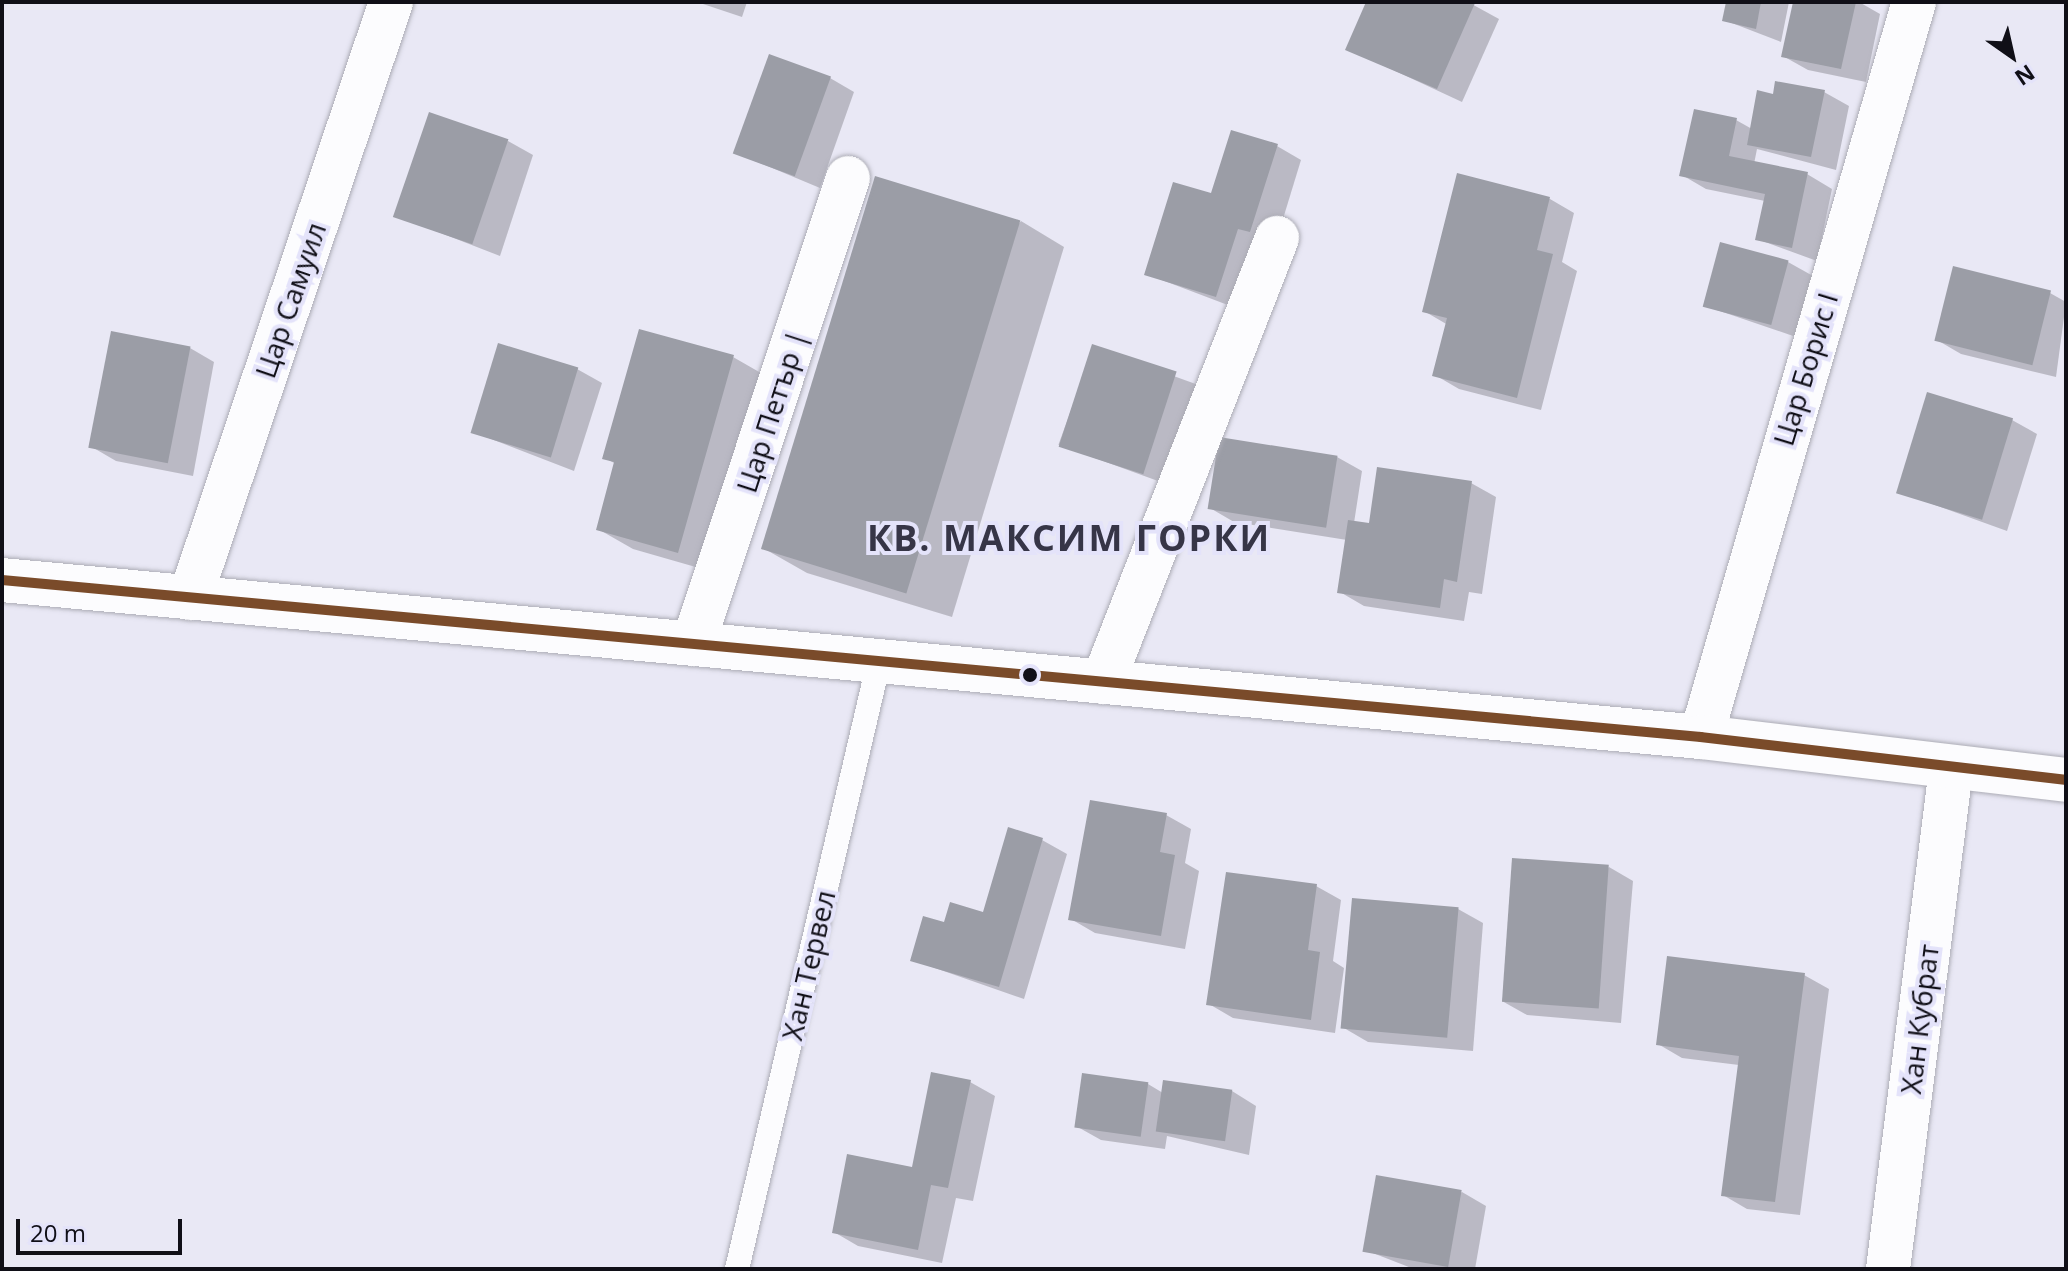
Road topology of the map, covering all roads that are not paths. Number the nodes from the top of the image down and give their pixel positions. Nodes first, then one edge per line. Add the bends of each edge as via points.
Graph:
1 (391, 2) edge
2 (1914, 2) edge
3 (848, 178) dead end
4 (1277, 238) dead end
5 (2, 580) edge
6 (190, 598) junction
7 (693, 644) junction
8 (879, 661) junction
9 (1103, 682) junction
10 (1701, 737) junction
11 (1951, 769) junction
12 (2066, 780) edge
13 (737, 1269) edge
14 (1888, 1269) edge

1 - 6 street, Цар Самуил
2 - 10 street, Цар Борис I
3 - 7 street, Цар Петър |
4 - 9 street
5 - 6 street
6 - 7 street
7 - 8 street
8 - 9 street
8 - 13 lane, Хан Тервел
9 - 10 street
10 - 11 street
11 - 12 street
11 - 14 street, Хан Кубрат

